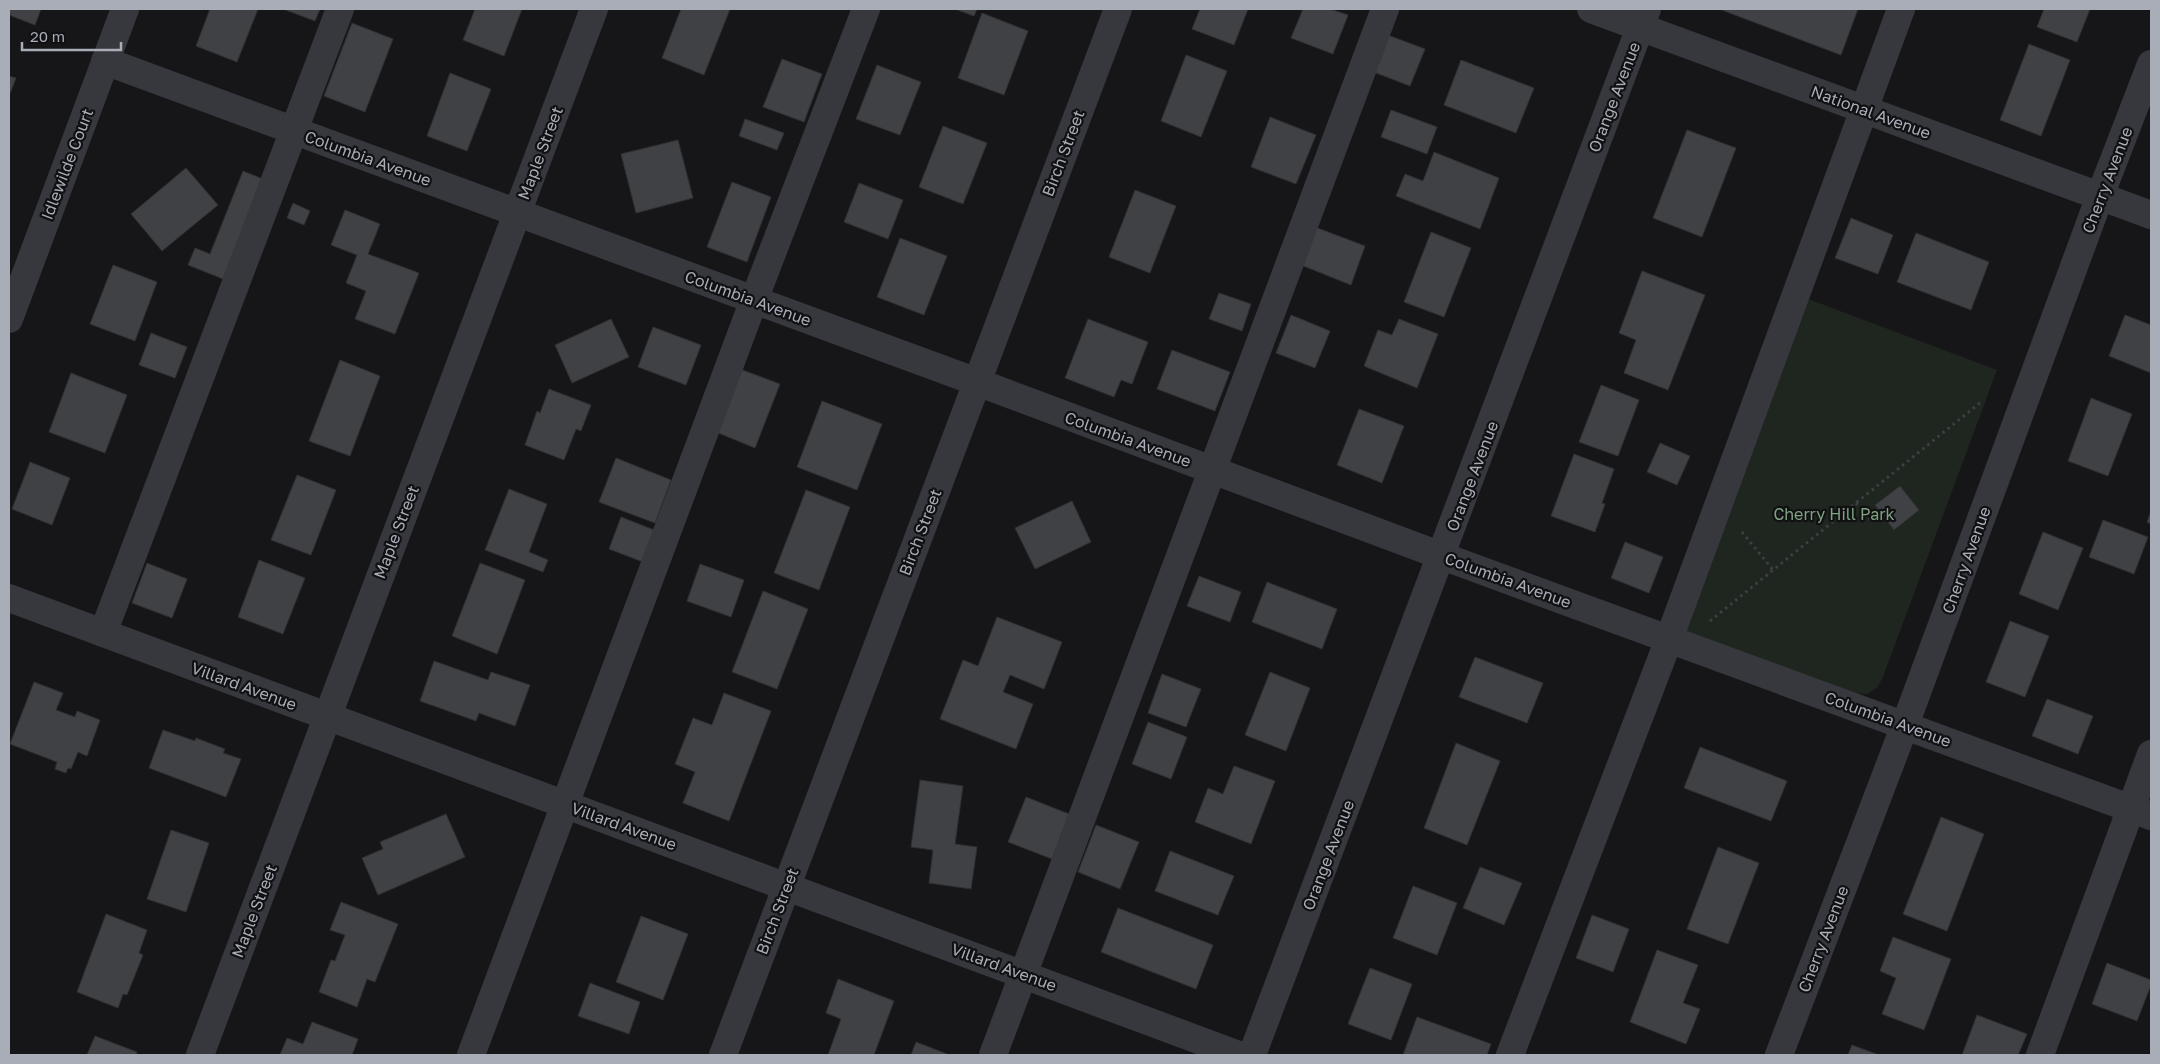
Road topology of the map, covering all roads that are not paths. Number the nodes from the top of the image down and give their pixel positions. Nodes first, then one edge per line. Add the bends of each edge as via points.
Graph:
1 (125, 9) edge
2 (340, 9) edge
3 (594, 9) edge
4 (866, 9) edge
5 (1118, 9) edge
6 (1385, 9) edge
7 (1592, 9) edge
8 (1901, 9) edge
9 (1644, 18) edge
10 (105, 61) junction
11 (2151, 64) edge
12 (1864, 109) junction
13 (294, 131) junction
14 (2100, 196) junction
15 (517, 213) junction
16 (2151, 215) edge
17 (754, 300) junction
18 (9, 319) edge
19 (977, 382) junction
20 (1212, 470) junction
21 (1442, 556) junction
22 (9, 598) edge
23 (103, 633) junction
24 (1669, 639) junction
25 (326, 716) junction
26 (1905, 725) junction
27 (2151, 754) edge
28 (566, 805) junction
29 (2141, 813) edge
30 (786, 887) junction
31 (1023, 975) junction
32 (200, 1055) edge
33 (471, 1055) edge
34 (723, 1055) edge
35 (993, 1055) edge
36 (1239, 1055) edge
37 (1252, 1055) edge
38 (1510, 1055) edge
39 (1778, 1055) edge
40 (2040, 1055) edge

1 - 10 street, Idlewilde Court
2 - 13 street
3 - 15 street, Maple Street
4 - 17 street
5 - 19 street, Birch Street
6 - 20 street
7 - 9 street, National Avenue
8 - 12 street
9 - 12 street, National Avenue
9 - 21 street, Orange Avenue
10 - 13 street, Columbia Avenue
10 - 18 street, Idlewilde Court
11 - 14 street, Cherry Avenue
12 - 14 street, National Avenue
12 - 24 street
13 - 15 street, Columbia Avenue
13 - 23 street
14 - 16 street, National Avenue
14 - 26 street, Cherry Avenue
15 - 17 street, Columbia Avenue
15 - 25 street, Maple Street
17 - 19 street, Columbia Avenue
17 - 28 street
19 - 20 street, Columbia Avenue
19 - 30 street, Birch Street
20 - 21 street, Columbia Avenue
20 - 31 street
21 - 24 street, Columbia Avenue
21 - 37 street, Orange Avenue
22 - 23 street, Villard Avenue
23 - 25 street, Villard Avenue
24 - 26 street, Columbia Avenue
24 - 38 street
25 - 28 street, Villard Avenue
25 - 32 street, Maple Street
26 - 29 street, Columbia Avenue
26 - 39 street, Cherry Avenue
27 - 29 street
28 - 30 street, Villard Avenue
28 - 33 street
29 - 40 street
30 - 31 street, Villard Avenue
30 - 34 street, Birch Street
31 - 35 street
31 - 36 street, Villard Avenue

